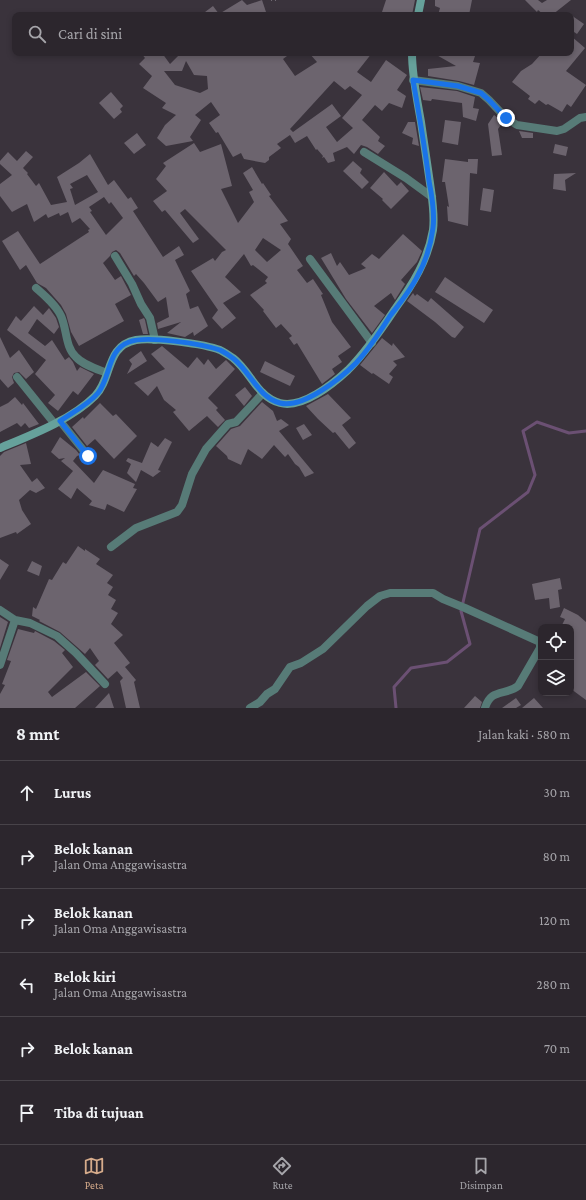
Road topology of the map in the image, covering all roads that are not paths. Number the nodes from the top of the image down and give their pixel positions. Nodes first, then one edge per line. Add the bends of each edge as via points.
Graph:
1 (422, 0) edge
2 (419, 12) edge
3 (412, 56) edge
4 (413, 80) junction
5 (586, 117) edge
6 (364, 152) dead end
7 (432, 197) junction
8 (115, 256) dead end
9 (310, 259) dead end
10 (36, 288) dead end
11 (155, 340) junction
12 (372, 343) junction
13 (107, 373) junction
14 (17, 377) dead end
15 (263, 393) junction
16 (57, 422) junction
17 (0, 448) edge
18 (88, 456) dead end
19 (111, 547) dead end
20 (0, 610) edge
21 (15, 620) junction
22 (0, 664) edge
23 (105, 684) dead end
24 (250, 708) edge
25 (484, 708) edge

1 - 2 main road
3 - 4 main road
4 - 5 street via 458,86 481,93 506,118 517,125 557,131
4 - 7 main road
6 - 7 street
7 - 12 main road via 433,229 421,270
8 - 11 street via 150,318
9 - 12 street
10 - 13 street via 56,307 75,356
11 - 13 main road via 144,339 123,345 113,357
11 - 15 main road via 220,350 234,359
12 - 15 main road via 344,374 306,399 281,403
13 - 16 main road via 93,398
14 - 16 street
15 - 19 street via 236,422 228,424 206,448 192,474 179,509 173,514 136,528
16 - 17 main road
16 - 18 street
20 - 21 street
21 - 22 street
21 - 23 street via 30,623 57,636
24 - 25 street via 275,689 290,667 301,663 323,648 380,596 394,592 432,593 540,642 540,648 518,686 490,698

